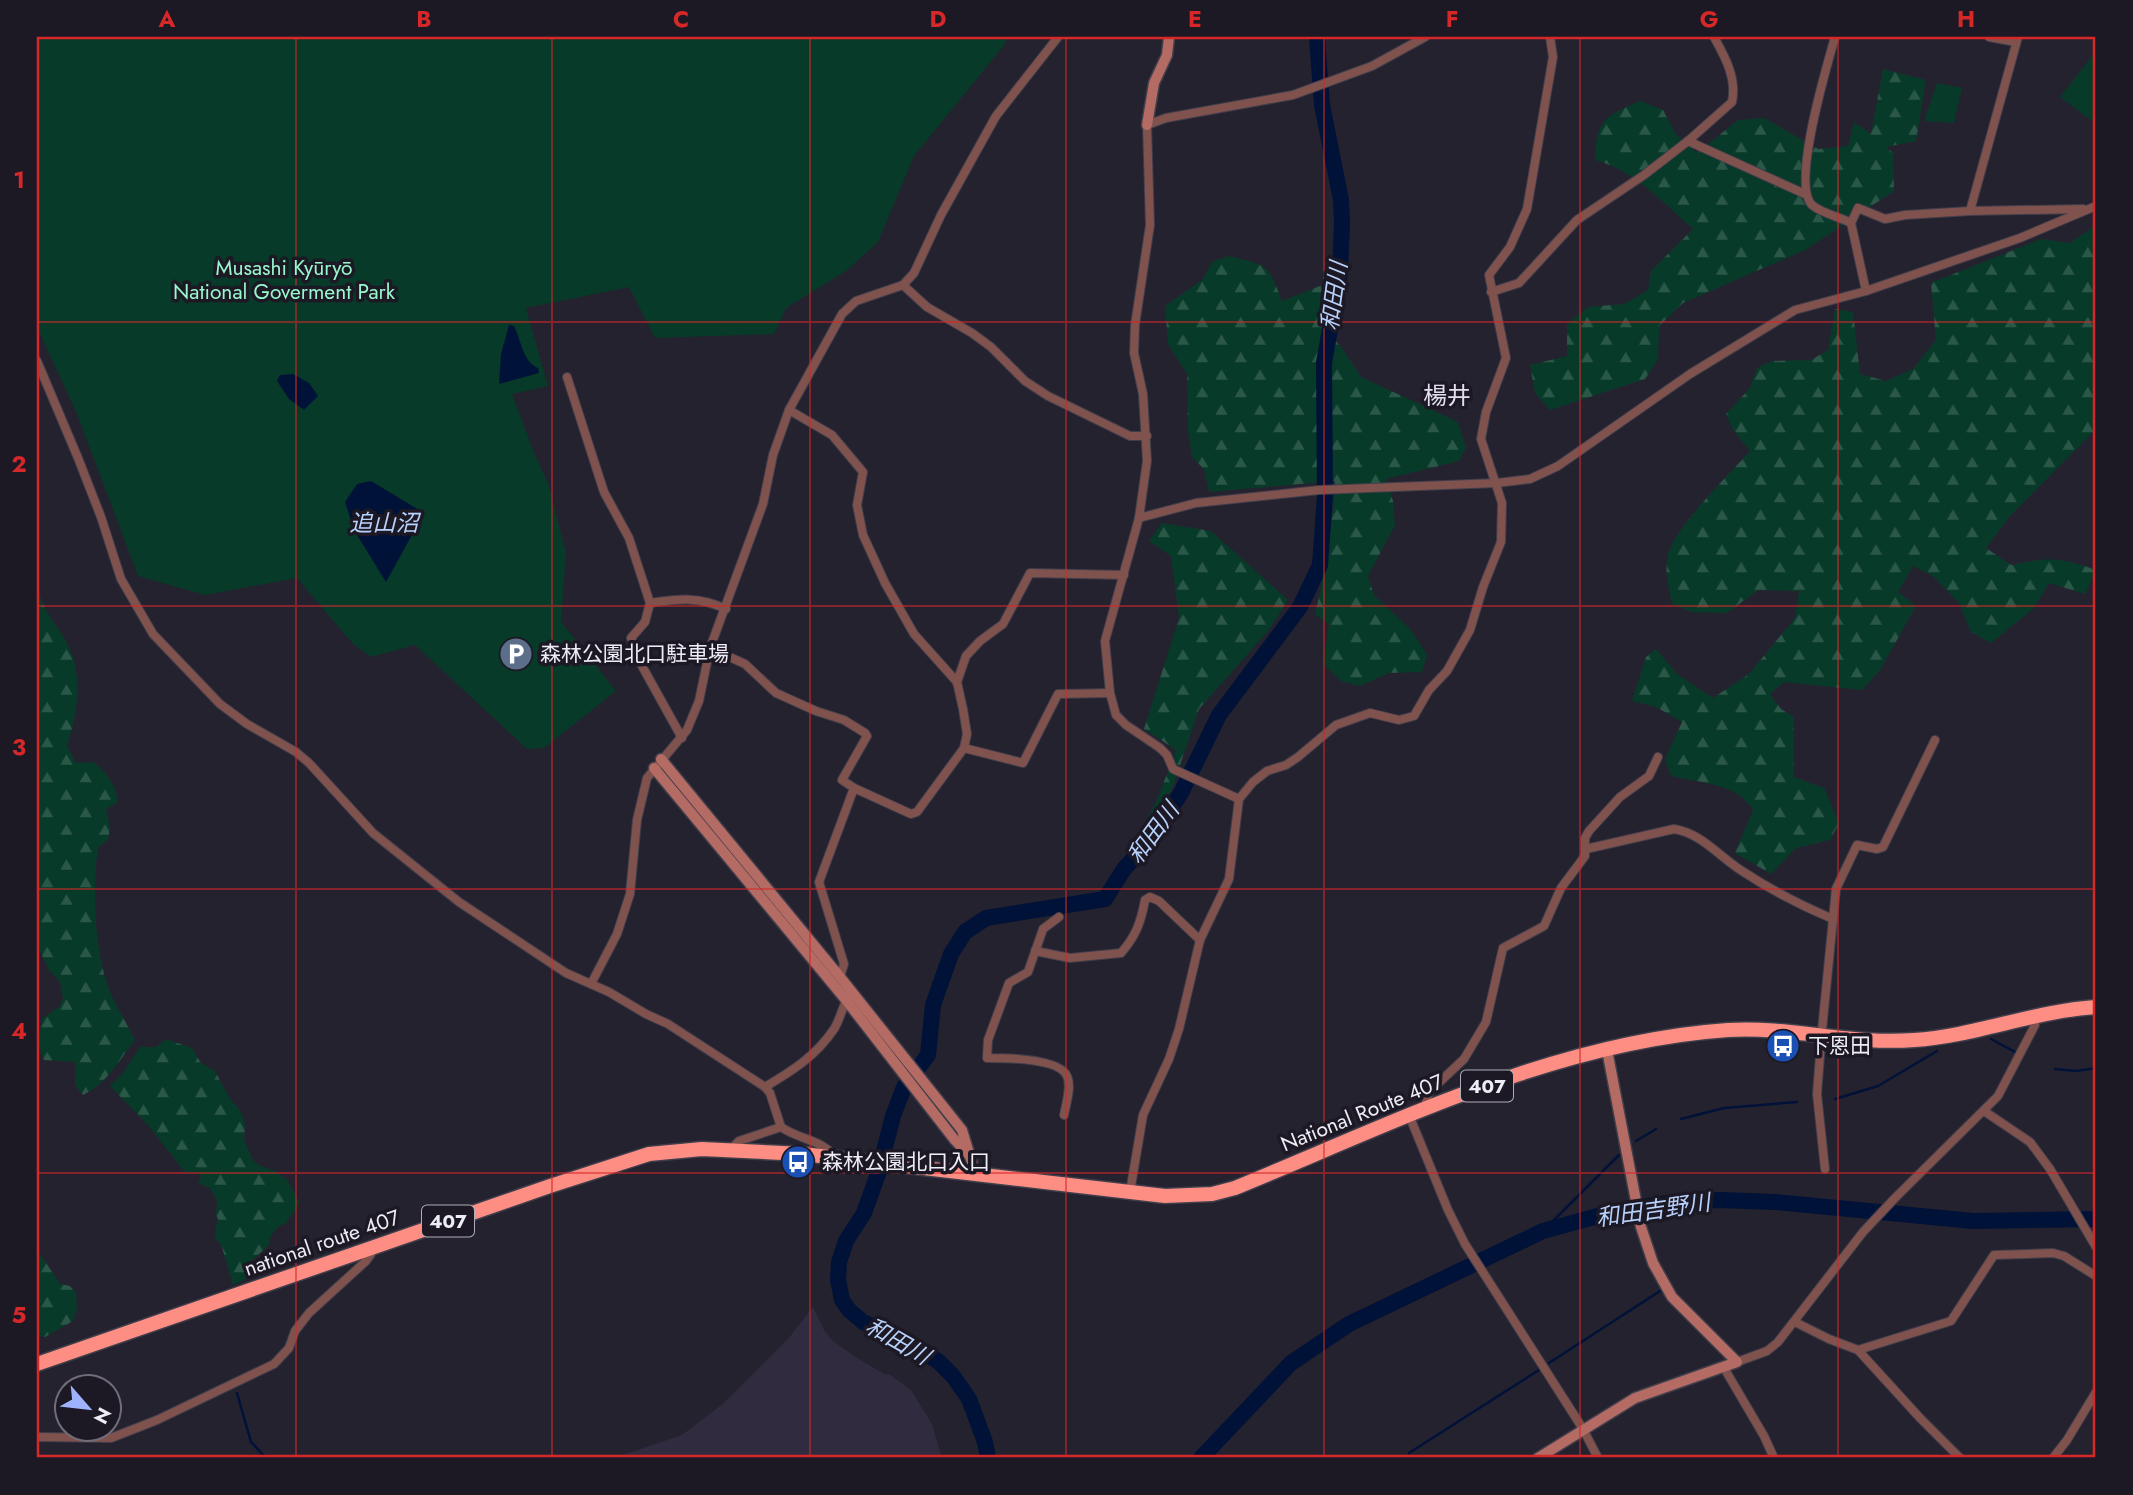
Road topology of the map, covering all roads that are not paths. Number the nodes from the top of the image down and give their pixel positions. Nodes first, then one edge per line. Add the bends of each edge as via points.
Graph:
1 (1058, 37) edge
2 (1169, 37) edge
3 (1424, 37) edge
4 (1550, 37) edge
5 (1714, 37) edge
6 (1835, 37) edge
7 (1989, 37) edge
8 (2017, 40) edge
9 (1147, 125) junction
10 (1688, 141) junction
11 (1805, 194) junction
12 (2094, 206) edge
13 (1970, 211) junction
14 (1851, 223) junction
15 (903, 285) junction
16 (1866, 290) junction
17 (1491, 292) junction
18 (37, 361) edge
19 (567, 377) dead end
20 (789, 410) junction
21 (1147, 436) junction
22 (1497, 483) junction
23 (1139, 518) junction
24 (1124, 575) junction
25 (650, 603) junction
26 (726, 609) junction
27 (710, 648) junction
28 (957, 682) junction
29 (1110, 693) junction
30 (682, 738) junction
31 (1935, 740) dead end
32 (964, 748) junction
33 (1658, 757) dead end
34 (658, 763) junction
35 (854, 788) junction
36 (1239, 799) junction
37 (1586, 849) junction
38 (1059, 917) dead end
39 (1833, 919) junction
40 (1200, 940) junction
41 (1035, 951) junction
42 (840, 977) junction
43 (591, 984) junction
44 (849, 997) junction
45 (2096, 1007) edge
46 (2035, 1016) junction
47 (1822, 1037) junction
48 (1607, 1050) junction
49 (765, 1087) junction
50 (1427, 1109) junction
51 (1984, 1111) junction
52 (1064, 1115) dead end
53 (1409, 1115) junction
54 (781, 1127) junction
55 (730, 1150) junction
56 (835, 1157) junction
57 (889, 1164) joint
58 (1825, 1170) dead end
59 (975, 1173) junction
60 (1130, 1192) junction
61 (2094, 1244) edge
62 (372, 1248) junction
63 (2096, 1276) edge
64 (1795, 1322) junction
65 (1858, 1350) junction
66 (1737, 1362) junction
67 (37, 1364) edge
68 (1725, 1366) junction
69 (2096, 1392) edge
70 (1583, 1429) junction
71 (37, 1437) edge
72 (1538, 1458) edge
73 (1598, 1458) edge
74 (1773, 1458) edge
75 (1960, 1458) edge
76 (2053, 1458) edge

1 - 15 street via 996,116 914,274
2 - 9 street
3 - 9 street via 1371,66 1293,95
4 - 17 street via 1553,57 1527,209 1510,247 1489,275
5 - 10 street via 1731,72 1732,102
6 - 11 street via 1810,134
7 - 8 street
8 - 13 street
9 - 21 street via 1150,225 1134,353
10 - 11 street
10 - 17 street via 1577,220 1519,283
11 - 14 street via 1813,206
12 - 13 street
12 - 16 street via 2020,238
13 - 14 street via 1885,219 1858,208
14 - 16 street
15 - 20 street via 856,302 842,314
15 - 21 street via 927,307 972,332 1048,396 1130,436
16 - 22 street via 1795,310 1690,374 1558,466 1530,479
17 - 22 street via 1506,358 1486,412 1482,439
18 - 43 street via 83,470 121,579 153,634 220,704 309,762 373,833 433,883 566,973
19 - 25 street via 604,492 629,538
20 - 26 street via 763,504
20 - 28 street via 832,435 863,472 858,505 863,535 914,634
21 - 23 street
22 - 23 street via 1319,490 1196,503
22 - 36 street via 1502,503 1501,542 1469,630 1447,671 1414,716 1399,720 1370,713 1336,725 1298,757 1260,776
23 - 24 street
24 - 28 street via 1030,573 1003,624 966,656
24 - 29 street via 1105,641
25 - 26 street via 709,600
25 - 30 street via 645,622 631,638
26 - 27 street
27 - 30 street via 699,701
27 - 35 street via 745,664 776,693 865,733 842,780
28 - 32 street via 967,734
29 - 32 street via 1058,694 1023,763
29 - 36 street via 1119,719 1160,748 1173,769
30 - 34 street
31 - 39 street via 1883,847 1857,845 1836,888
32 - 35 street via 917,812 911,814
33 - 37 street via 1649,776 1620,797 1588,831
34 - 42 street
34 - 43 street via 640,801 630,894 617,934
34 - 44 street
35 - 42 street via 819,882 844,964
36 - 40 street via 1229,879
37 - 39 street via 1674,829 1687,831 1742,871
37 - 50 street via 1544,926 1503,948 1486,1022 1464,1059 1429,1092
38 - 41 street via 1043,929
39 - 47 street
40 - 41 street via 1150,897 1145,900 1133,940 1121,953 1070,958
40 - 60 street via 1179,1029 1143,1115
41 - 52 street via 1028,972 1009,983 986,1058 1033,1059 1064,1071 1069,1078
42 - 44 street
43 - 49 street via 667,1024
44 - 49 street via 836,1027 816,1051 801,1066
44 - 59 street via 971,1157
45 - 46 highway, National Route 407 / 407
46 - 47 highway, National Route 407 / 407 via 1916,1040
46 - 51 street via 2035,1025 2004,1087
47 - 48 highway, National Route 407 / 407 via 1731,1030
47 - 58 street via 1817,1094
48 - 50 highway, National Route 407 / 407 via 1522,1072
48 - 66 street via 1641,1227 1653,1264 1685,1311
49 - 54 street
50 - 53 highway, National Route 407 / 407
51 - 61 street via 2030,1142
51 - 64 street via 1863,1232
53 - 60 highway, National Route 407 / 407 via 1235,1188 1182,1197
53 - 70 street via 1467,1245
54 - 55 street via 739,1141
54 - 56 street via 822,1145
55 - 56 highway, national route 407 / 407
55 - 62 highway, national route 407 / 407 via 649,1154
56 - 57 highway, national route 407 / 407
57 - 59 highway, National Route 407 / 407
59 - 60 highway, National Route 407 / 407
62 - 67 highway, national route 407 / 407
62 - 71 street via 366,1261 309,1313 274,1364 111,1437
63 - 65 street via 2053,1253 1994,1255 1951,1321
64 - 65 street
64 - 66 street via 1767,1351
65 - 75 street
66 - 68 street
68 - 70 street via 1635,1398
68 - 74 street
69 - 76 street
70 - 72 street
70 - 73 street

